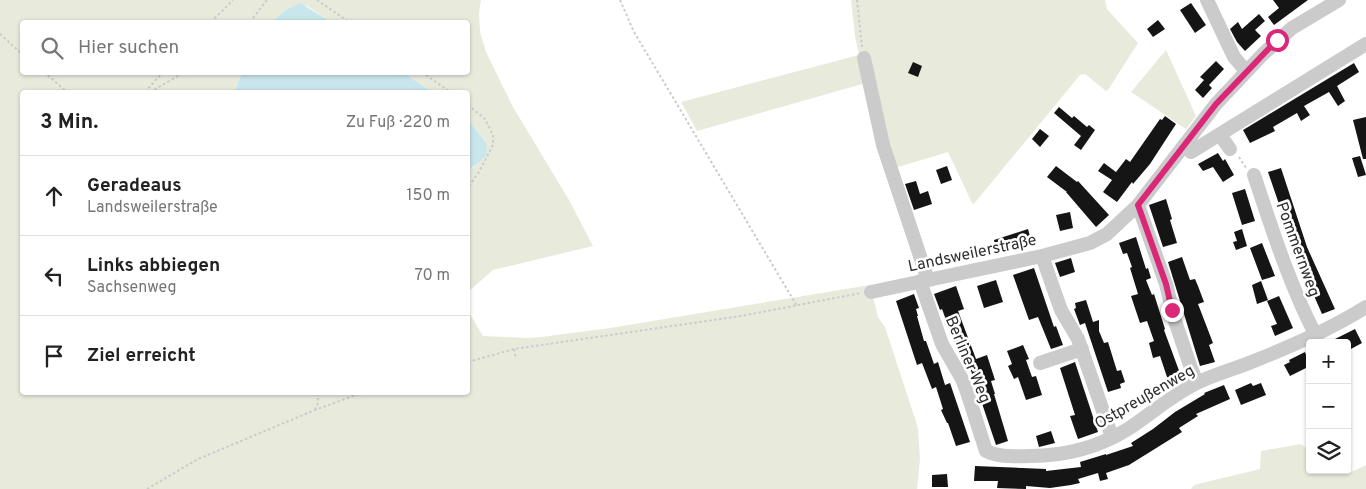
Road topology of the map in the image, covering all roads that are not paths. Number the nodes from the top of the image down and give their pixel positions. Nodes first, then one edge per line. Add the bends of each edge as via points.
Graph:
1 (1207, 0) edge
2 (1339, 0) edge
3 (1366, 44) edge
4 (864, 58) road end
5 (1246, 71) junction
6 (1220, 135) junction
7 (1230, 149) road end
8 (1191, 152) dead end
9 (1254, 175) road end
10 (1138, 205) junction
11 (1042, 256) junction
12 (924, 280) junction
13 (871, 292) road end
14 (1366, 306) edge
15 (1315, 334) junction
16 (1082, 350) junction
17 (1040, 363) dead end
18 (1197, 382) junction
19 (1112, 437) junction
20 (986, 451) joint

1 - 5 street via 1234,57
2 - 5 street, Landsweilerstraße via 1292,28
3 - 6 street
4 - 12 street, Berliner Weg via 883,146
5 - 10 street, Landsweilerstraße via 1201,122
6 - 7 street
6 - 8 street
9 - 15 street, Pommernweg via 1289,274
10 - 11 street, Landsweilerstraße via 1107,234 1090,243
10 - 18 street
11 - 12 street, Landsweilerstraße
11 - 16 street via 1061,310
12 - 13 street, Landsweilerstraße
12 - 20 street, Berliner Weg via 942,344 962,379
14 - 15 street, Ostpreußenweg
15 - 18 street, Ostpreußenweg
16 - 17 street
16 - 19 street
18 - 19 street, Ostpreußenweg
19 - 20 street, Ostpreußenweg via 1060,454 1003,456

